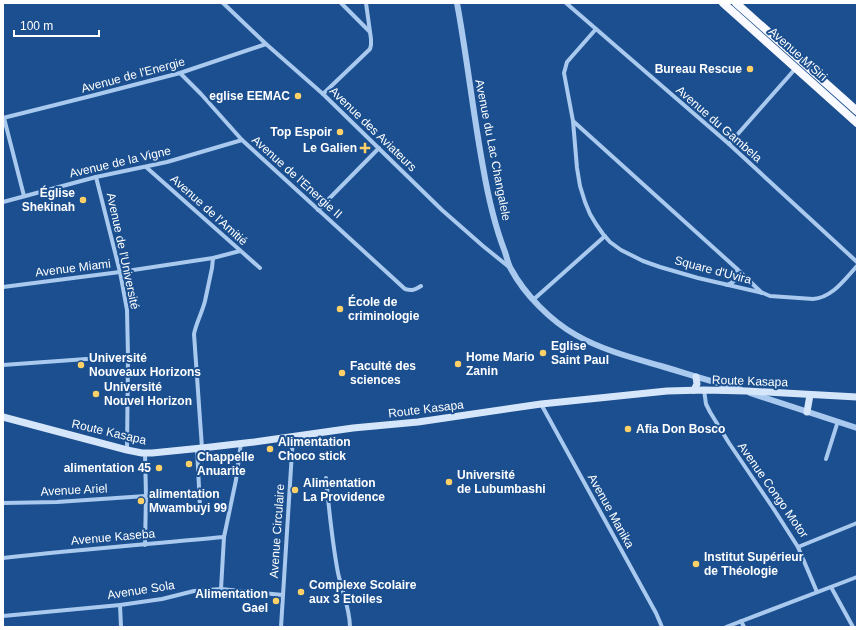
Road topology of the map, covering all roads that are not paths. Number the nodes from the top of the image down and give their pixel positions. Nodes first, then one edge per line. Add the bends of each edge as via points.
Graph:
1 (222, 3) edge
2 (341, 3) edge
3 (366, 3) edge
4 (456, 3) edge
5 (566, 3) edge
6 (724, 3) edge
7 (736, 3) edge
8 (596, 29) junction
9 (370, 32) junction
10 (266, 44) junction
11 (796, 68) junction
12 (180, 73) junction
13 (323, 94) junction
14 (857, 111) edge
15 (3, 118) edge
16 (573, 121) junction
17 (857, 123) edge
18 (242, 140) junction
19 (729, 144) junction
20 (378, 148) junction
21 (146, 167) junction
22 (96, 177) junction
23 (24, 196) junction
24 (3, 202) edge
25 (318, 210) junction
26 (605, 236) junction
27 (240, 251) junction
28 (213, 258) junction
29 (857, 262) edge
30 (857, 266) edge
31 (260, 268) dead end
32 (736, 268) junction
33 (511, 269) junction
34 (120, 272) junction
35 (727, 285) junction
36 (421, 286) dead end
37 (3, 287) edge
38 (763, 293) junction
39 (533, 300) junction
40 (128, 356) junction
41 (3, 365) edge
42 (696, 376) junction
43 (694, 390) junction
44 (704, 390) junction
45 (747, 392) junction
46 (810, 395) junction
47 (857, 397) edge
48 (541, 404) junction
49 (807, 412) junction
50 (3, 417) edge
51 (838, 422) junction
52 (857, 428) edge
53 (293, 436) junction
54 (241, 443) junction
55 (200, 448) junction
56 (127, 450) junction
57 (145, 453) junction
58 (826, 459) dead end
59 (326, 478) dead end
60 (146, 496) junction
61 (3, 503) edge
62 (200, 507) dead end
63 (857, 523) edge
64 (224, 537) junction
65 (145, 545) junction
66 (798, 547) junction
67 (3, 558) edge
68 (857, 577) edge
69 (831, 586) junction
70 (221, 589) junction
71 (817, 592) junction
72 (283, 595) junction
73 (120, 605) junction
74 (3, 616) edge
75 (741, 621) junction
76 (121, 627) edge
77 (281, 627) edge
78 (350, 627) edge
79 (662, 627) edge
80 (726, 627) edge
81 (744, 627) edge
82 (853, 627) edge

1 - 10 street, Avenue des Aviateurs
2 - 9 street
3 - 9 street
4 - 33 street, Avenue du Lac Changalele via 489,202
5 - 8 street, Avenue du Gambela
6 - 11 highway, Avenue M'Siri
7 - 14 highway, Avenue M'Siri
8 - 16 street via 567,62 565,68
8 - 19 street, Avenue du Gambela
9 - 13 street via 370,49
10 - 12 street, Avenue de l'Energie
10 - 13 street, Avenue des Aviateurs
11 - 17 highway, Avenue M'Siri
11 - 19 street
12 - 15 street, Avenue de l'Energie
12 - 18 street, Avenue de l'Energie II
13 - 20 street, Avenue des Aviateurs
15 - 23 street
16 - 26 street, Square d'Uvira via 580,186 590,214
16 - 32 street, Square d'Uvira
18 - 21 street, Avenue de la Vigne
18 - 25 street, Avenue de l'Energie II
19 - 29 street, Avenue du Gambela
20 - 25 street
20 - 33 street, Avenue des Aviateurs via 442,210
21 - 22 street, Avenue de la Vigne
21 - 27 street, Avenue de l'Amitié
22 - 23 street, Avenue de la Vigne
22 - 34 street, Avenue de l'Université
23 - 24 street, Avenue de la Vigne
25 - 36 street, Avenue de l'Energie II via 405,289 414,290
26 - 35 street, Square d'Uvira via 621,250 643,261
26 - 39 street
27 - 28 street, Avenue Miami
27 - 31 street, Avenue de l'Amitié
28 - 34 street, Avenue Miami
28 - 55 street via 204,307 194,334
30 - 38 street via 827,295 818,298 776,297
32 - 35 street via 736,278
32 - 38 street, Square d'Uvira
33 - 39 street, Avenue du Lac Changalele
34 - 37 street, Avenue Miami
34 - 40 street, Avenue de l'Université via 127,310
35 - 38 street, Square d'Uvira
39 - 42 street, Avenue du Lac Changalele via 562,326 590,342 630,357
40 - 41 street
40 - 56 street, Avenue de l'Université
42 - 43 main road
42 - 45 street, Avenue du Lac Changalele
43 - 44 main road, Route Kasapa
43 - 48 main road, Route Kasapa
44 - 45 main road, Route Kasapa
44 - 66 street, Avenue Congo Motor via 710,412
45 - 46 main road, Route Kasapa
45 - 49 street, Avenue du Lac Changalele
46 - 47 main road, Route Kasapa
46 - 49 main road
48 - 53 main road, Route Kasapa via 418,422
48 - 79 street, Avenue Manika
49 - 51 street, Avenue du Lac Changalele
50 - 56 main road, Route Kasapa
51 - 52 street, Avenue du Lac Changalele
51 - 58 street
53 - 54 main road, Route Kasapa
53 - 72 street, Avenue Circulaire
54 - 55 main road, Route Kasapa
54 - 64 street
55 - 57 main road, Route Kasapa
55 - 62 street
56 - 57 main road, Route Kasapa
57 - 60 street
59 - 78 street via 333,541
60 - 61 street, Avenue Ariel
60 - 65 street
63 - 66 street, Avenue Congo Motor
64 - 65 street, Avenue Kaseba
64 - 70 street
65 - 67 street, Avenue Kaseba
66 - 71 street
68 - 69 street
69 - 71 street
69 - 82 street
70 - 72 street, Avenue Sola
70 - 73 street, Avenue Sola via 194,591
71 - 75 street
72 - 77 street, Avenue Circulaire
73 - 74 street, Avenue Sola
73 - 76 street
75 - 80 street
75 - 81 street

